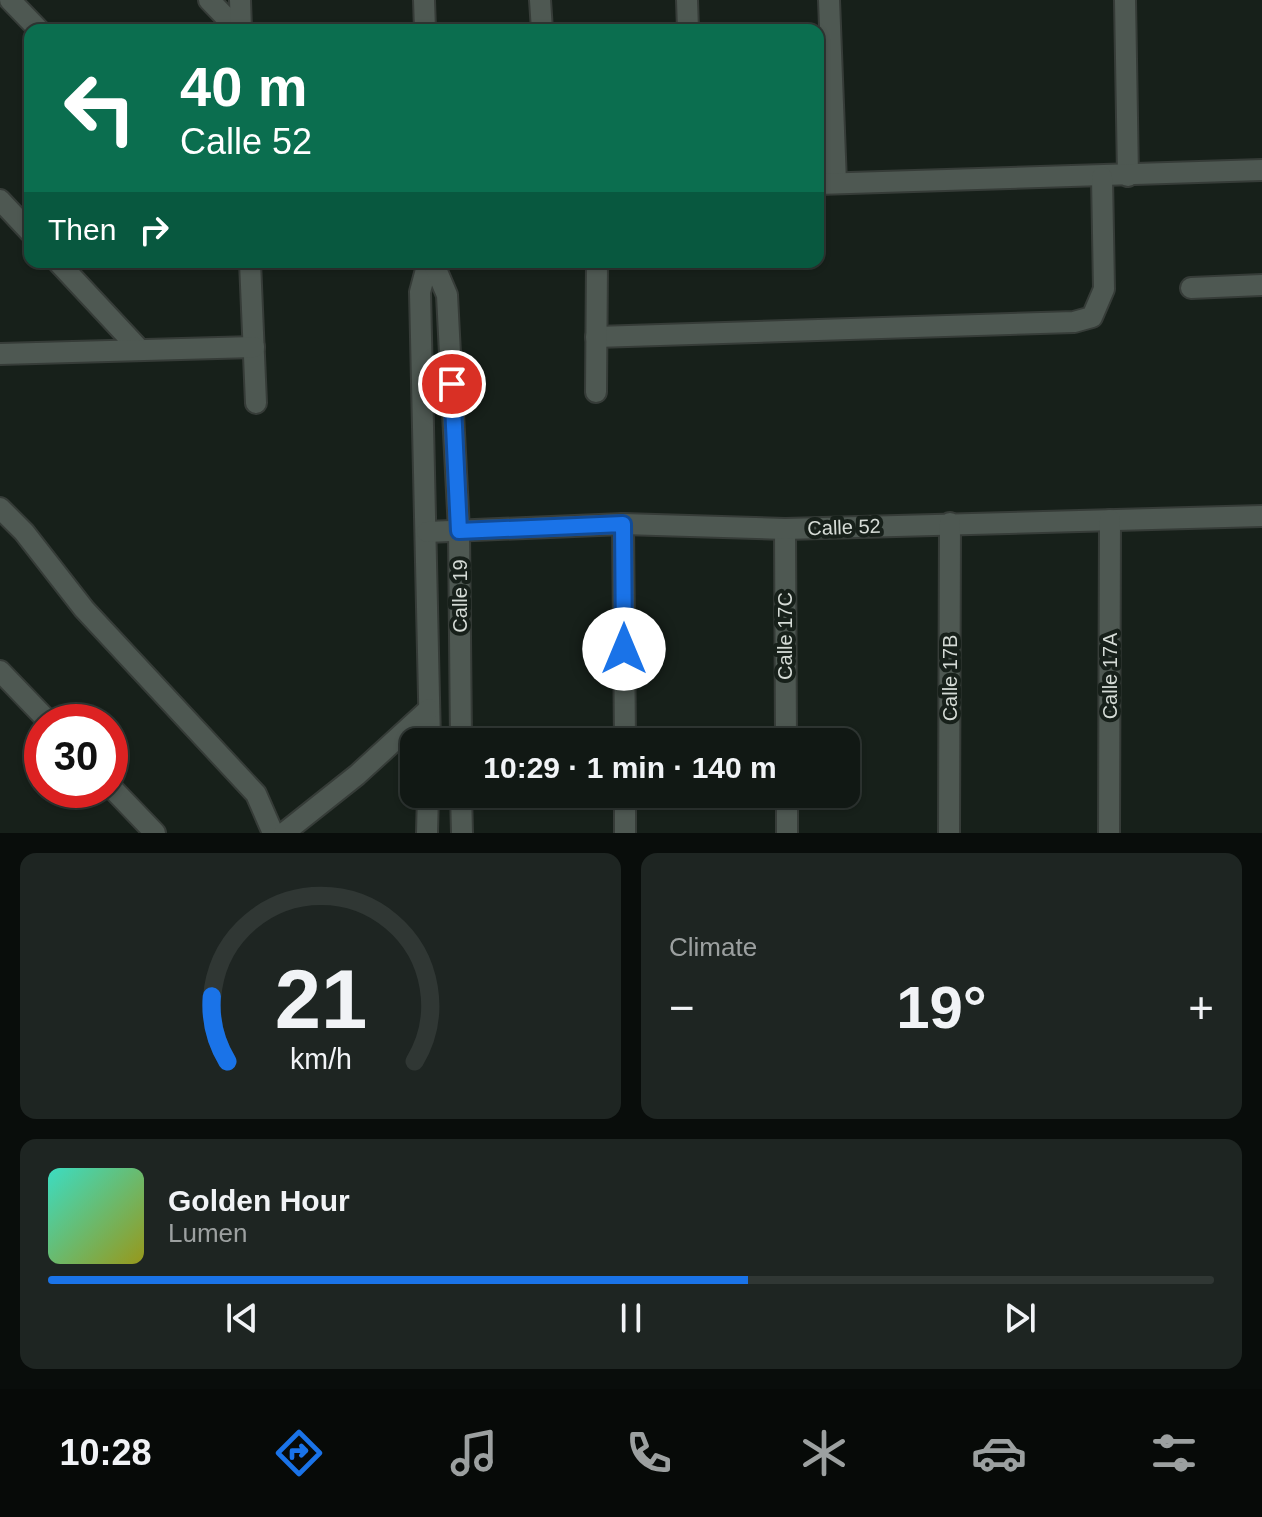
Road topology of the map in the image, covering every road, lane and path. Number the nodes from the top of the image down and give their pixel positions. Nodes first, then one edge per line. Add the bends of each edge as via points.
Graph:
1 (10, 0) edge
2 (209, 0) edge
3 (240, 0) edge
4 (424, 0) edge
5 (540, 0) edge
6 (687, 0) edge
7 (829, 0) edge
8 (1125, 0) edge
9 (33, 24) edge
10 (233, 24) edge
11 (239, 24) edge
12 (425, 24) edge
13 (542, 24) edge
14 (688, 24) edge
15 (1262, 170) edge
16 (1128, 176) junction
17 (1102, 177) junction
18 (827, 183) edge
19 (0, 200) edge
20 (24, 226) edge
21 (64, 268) edge
22 (250, 268) edge
23 (428, 268) edge
24 (433, 268) edge
25 (597, 268) edge
26 (1262, 285) edge
27 (1191, 288) dead end
28 (596, 337) junction
29 (254, 347) junction
30 (140, 350) junction
31 (0, 354) edge
32 (596, 392) dead end
33 (256, 403) dead end
34 (0, 508) edge
35 (1262, 516) edge
36 (1110, 520) junction
37 (950, 523) junction
38 (623, 524) junction
39 (785, 529) junction
40 (459, 531) junction
41 (427, 532) junction
42 (0, 671) edge
43 (32, 704) edge
44 (429, 709) junction
45 (430, 728) edge
46 (461, 728) edge
47 (625, 728) edge
48 (786, 728) edge
49 (128, 805) edge
50 (428, 808) edge
51 (461, 808) edge
52 (625, 808) edge
53 (787, 808) edge
54 (155, 833) edge
55 (273, 833) edge
56 (284, 833) edge
57 (427, 833) edge
58 (462, 833) edge
59 (625, 833) edge
60 (787, 833) edge
61 (949, 833) edge
62 (1109, 833) edge

1 - 9 street
2 - 10 street
3 - 11 street
4 - 12 street
5 - 13 street
6 - 14 street
7 - 18 street
8 - 16 street
15 - 16 street
16 - 17 street
17 - 18 street
17 - 28 street via 1104,289 1092,317 1074,322
19 - 20 street
21 - 30 street
22 - 29 street
23 - 41 street, Calle 19 via 420,292
24 - 40 street, Calle 19 via 447,295
25 - 28 street
26 - 27 street
28 - 32 street
29 - 30 street
29 - 33 street
30 - 31 street
34 - 55 street via 84,609 256,794
35 - 36 street, Calle 52
36 - 37 street, Calle 52
36 - 62 street, Calle 17A
37 - 39 street, Calle 52
37 - 61 street, Calle 17B
38 - 39 street, Calle 52
38 - 40 street, Calle 52
38 - 47 street
39 - 48 street, Calle 17C
40 - 41 street, Calle 52
40 - 46 street, Calle 19
41 - 44 street, Calle 19
42 - 43 street
44 - 45 street, Calle 19
44 - 56 street
49 - 54 street
50 - 57 street
51 - 58 street
52 - 59 street
53 - 60 street

